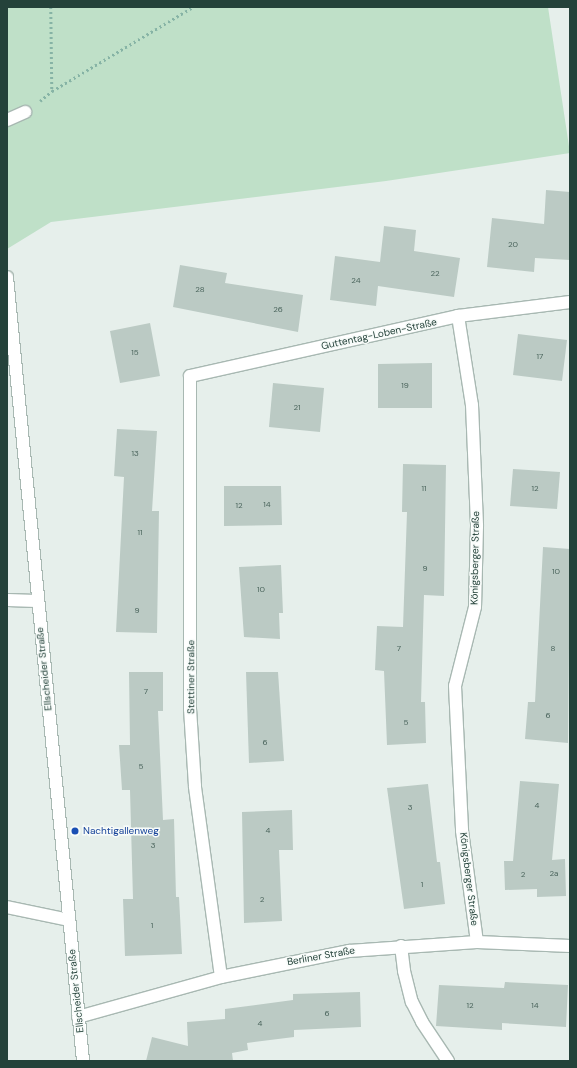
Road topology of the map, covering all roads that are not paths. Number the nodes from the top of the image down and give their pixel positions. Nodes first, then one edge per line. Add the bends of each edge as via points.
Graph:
1 (25, 112) road end
2 (7, 120) edge
3 (7, 277) edge
4 (570, 302) edge
5 (458, 316) junction
6 (190, 376) joint
7 (7, 600) edge
8 (37, 600) junction
9 (7, 907) edge
10 (69, 920) junction
11 (477, 942) junction
12 (401, 946) junction
13 (570, 946) edge
14 (221, 977) junction
15 (78, 1017) junction
16 (83, 1061) edge
17 (448, 1061) edge

1 - 2 street
3 - 8 street, Ellscheider Straße
4 - 5 street, Guttentag-Loben-Straße
5 - 6 street, Guttentag-Loben-Straße
5 - 11 street, Königsberger Straße via 472,405 477,526 475,607 455,686 462,831
6 - 14 street, Stettiner Straße via 190,709 195,786
7 - 8 street
8 - 10 street, Ellscheider Straße
9 - 10 street
10 - 15 street, Ellscheider Straße
11 - 12 street, Berliner Straße
11 - 13 street, Berliner Straße
12 - 14 street, Berliner Straße via 349,950
12 - 17 street via 412,1002
14 - 15 street, Berliner Straße
15 - 16 street, Ellscheider Straße

